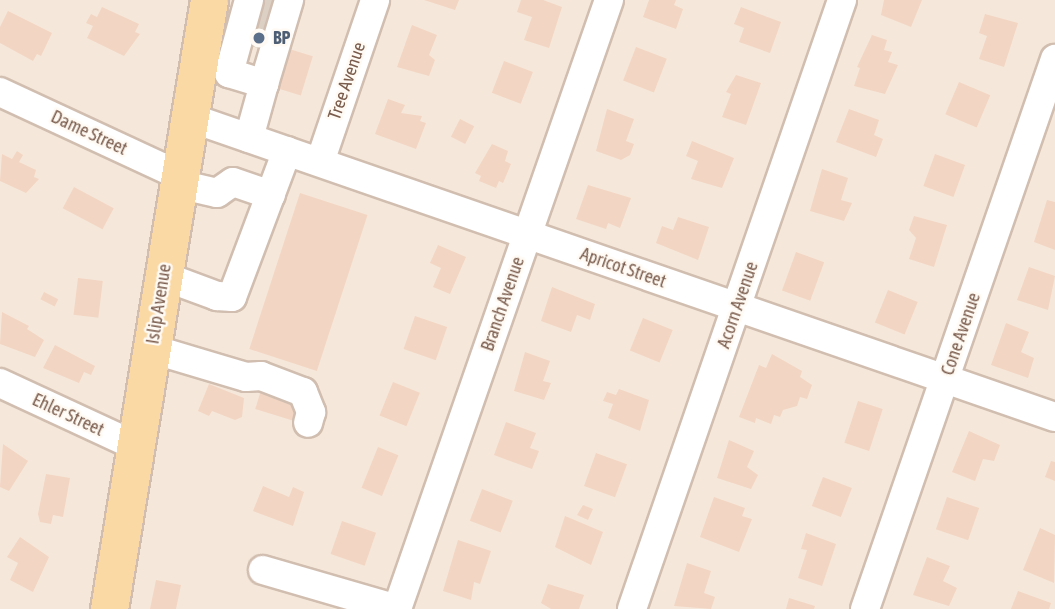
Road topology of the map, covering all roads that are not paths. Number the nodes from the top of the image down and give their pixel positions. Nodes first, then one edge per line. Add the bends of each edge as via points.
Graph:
1 (209, 0) edge
2 (374, 0) edge
3 (609, 0) edge
4 (842, 0) edge
5 (268, 5) edge
6 (249, 53) junction
7 (1055, 59) edge
8 (0, 92) edge
9 (191, 118) junction
10 (249, 138) junction
11 (287, 151) junction
12 (320, 162) junction
13 (188, 184) junction
14 (271, 195) junction
15 (527, 234) junction
16 (176, 281) junction
17 (737, 308) junction
18 (152, 349) junction
19 (947, 378) junction
20 (0, 383) edge
21 (1055, 416) edge
22 (308, 423) dead end
23 (136, 446) junction
24 (263, 570) dead end
25 (109, 609) edge
26 (397, 609) edge
27 (632, 609) edge
28 (865, 609) edge

1 - 6 main road, Islip Avenue
2 - 12 street, Tree Avenue
3 - 15 street, Branch Avenue
4 - 17 street, Acorn Avenue
5 - 6 street
5 - 6 street
6 - 9 main road, Islip Avenue
6 - 10 street
7 - 19 street, Cone Avenue
8 - 13 street, Dame Street
9 - 10 street, Apricot Street
9 - 13 main road, Islip Avenue
10 - 11 street, Apricot Street
11 - 12 street, Apricot Street
11 - 14 street
12 - 15 street, Apricot Street
13 - 14 street via 233,182
13 - 16 main road, Islip Avenue
14 - 16 street via 232,297
15 - 17 street, Apricot Street
15 - 26 street, Branch Avenue
16 - 18 main road, Islip Avenue
17 - 19 street, Apricot Street
17 - 27 street, Acorn Avenue
18 - 22 street via 295,388 309,399
18 - 23 main road, Islip Avenue
19 - 21 street, Apricot Street
19 - 28 street, Cone Avenue
20 - 23 street, Ehler Street
23 - 25 main road, Islip Avenue
24 - 26 street

